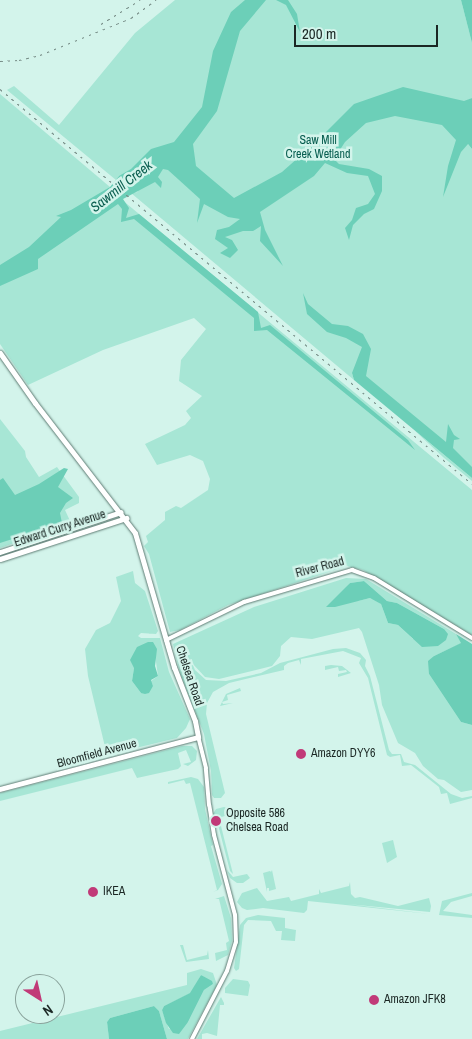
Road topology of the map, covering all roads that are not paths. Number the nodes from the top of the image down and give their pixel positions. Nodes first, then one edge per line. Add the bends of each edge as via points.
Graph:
1 (0, 353) edge
2 (121, 512) junction
3 (126, 518) junction
4 (40, 539) junction
5 (42, 546) junction
6 (0, 552) edge
7 (0, 559) edge
8 (472, 638) edge
9 (166, 640) junction
10 (198, 737) junction
11 (0, 789) edge
12 (192, 1039) edge

1 - 2 street, Chelsea Road
2 - 3 street, Chelsea Road
2 - 4 street, Edward Curry Avenue
3 - 5 street, Edward Curry Avenue
3 - 9 street, Chelsea Road via 140,545
4 - 5 street
4 - 6 street, Edward Curry Avenue
5 - 7 street, Edward Curry Avenue
8 - 9 street, River Road via 374,578 352,570 244,602
9 - 10 street, Chelsea Road
10 - 11 street, Bloomfield Avenue
10 - 12 street, Chelsea Road via 206,768 214,835 236,916 236,942 227,972

